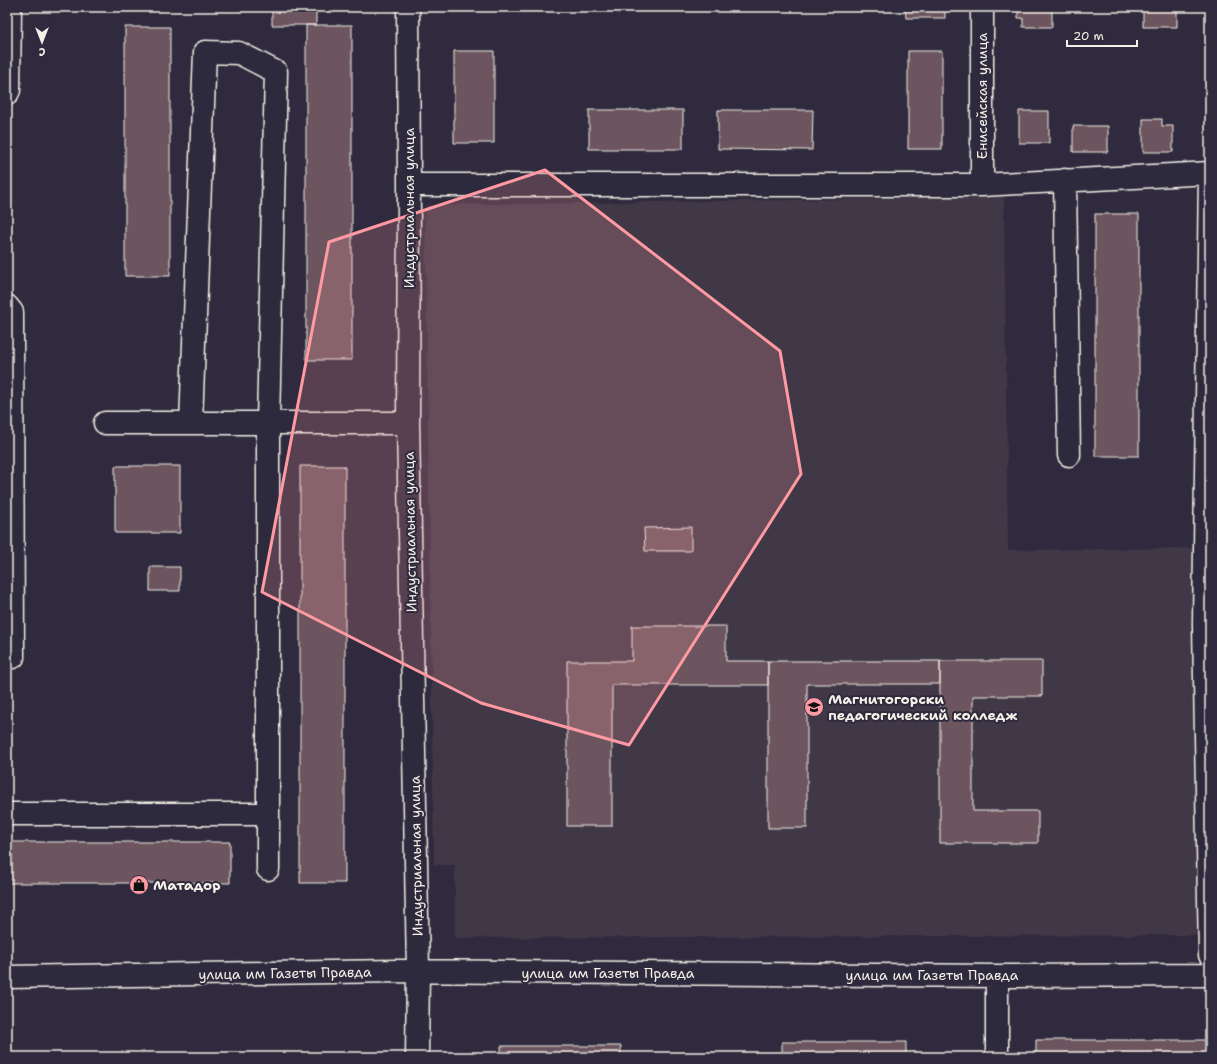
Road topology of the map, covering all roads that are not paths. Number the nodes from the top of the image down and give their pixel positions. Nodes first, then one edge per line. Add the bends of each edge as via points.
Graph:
1 (10, 7) edge
2 (408, 7) edge
3 (982, 7) edge
4 (7, 94) edge
5 (1210, 173) edge
6 (1065, 180) junction
7 (409, 185) junction
8 (982, 185) junction
9 (7, 306) edge
10 (105, 423) dead end
11 (191, 423) junction
12 (268, 423) junction
13 (408, 423) junction
14 (1069, 455) dead end
15 (1207, 624) edge
16 (7, 657) edge
17 (7, 814) edge
18 (268, 814) junction
19 (268, 869) dead end
20 (1210, 954) edge
21 (418, 971) junction
22 (1210, 975) edge
23 (997, 976) junction
24 (7, 977) edge
25 (417, 1057) edge
26 (997, 1057) edge

1 - 4 street
2 - 7 street, Индустриальная улица
3 - 8 street, Енисейская улица
5 - 6 street
5 - 15 street
6 - 8 street
6 - 14 street
7 - 8 street
7 - 13 street, Индустриальная улица
9 - 16 street via 12,312 13,641 13,657
10 - 11 street
11 - 12 street
11 - 12 street via 205,52 239,53 276,72
12 - 13 street
12 - 18 street
13 - 21 street, Индустриальная улица
15 - 20 street
17 - 18 street
18 - 19 street
21 - 23 street, улица им Газеты Правда
21 - 24 street, улица им Газеты Правда
21 - 25 street, Индустриальная улица
22 - 23 street, улица им Газеты Правда
23 - 26 street

